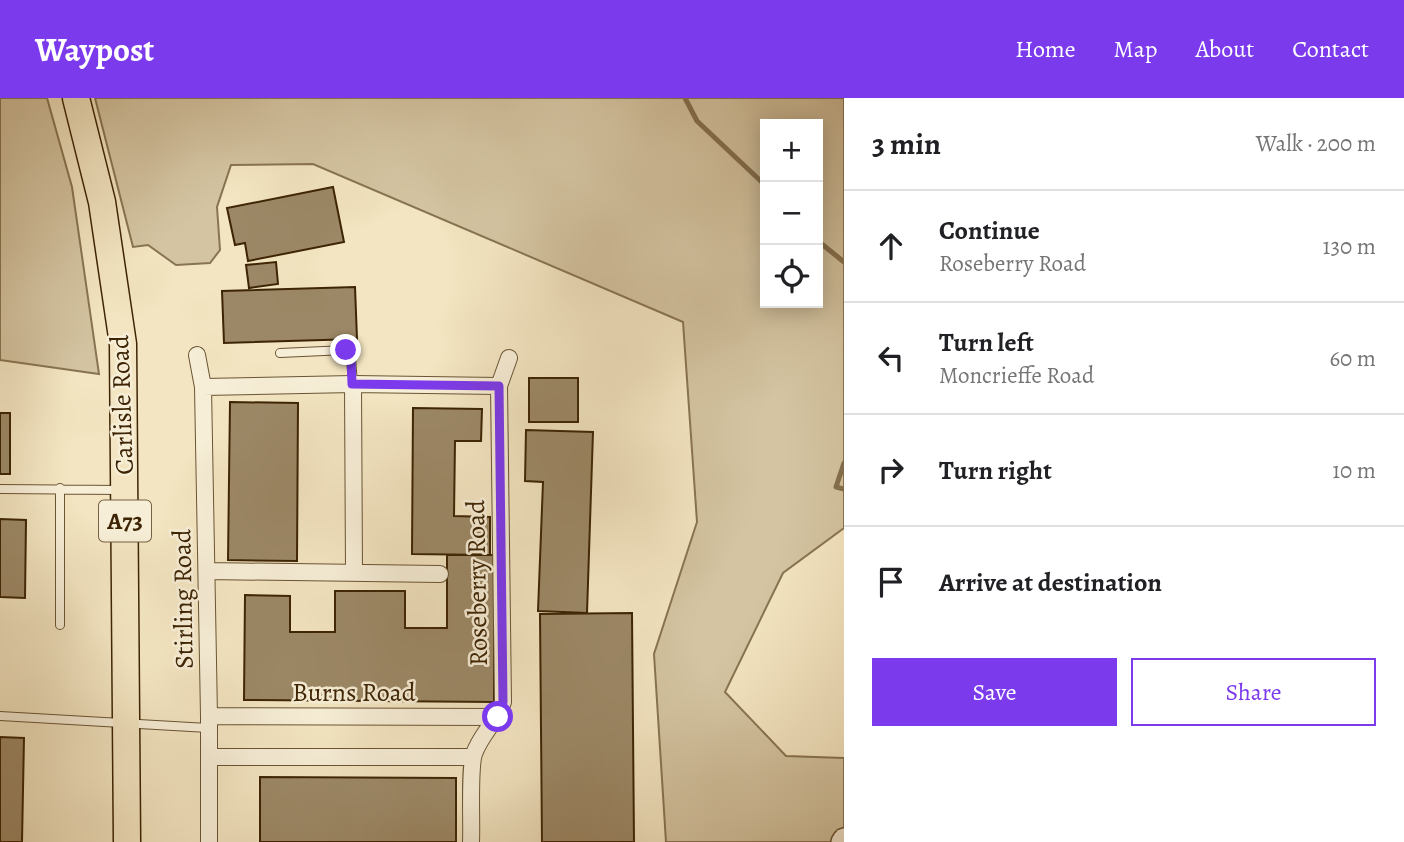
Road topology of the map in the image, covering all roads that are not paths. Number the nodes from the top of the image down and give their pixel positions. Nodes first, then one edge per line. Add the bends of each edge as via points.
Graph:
1 (76, 98) edge
2 (280, 353) dead end
3 (197, 355) dead end
4 (509, 358) dead end
5 (352, 384) junction
6 (499, 386) junction
7 (203, 387) junction
8 (60, 488) junction
9 (0, 489) edge
10 (125, 490) junction
11 (207, 571) junction
12 (354, 571) junction
13 (440, 574) dead end
14 (60, 625) dead end
15 (0, 716) edge
16 (498, 717) junction
17 (209, 722) junction
18 (126, 723) junction
19 (209, 757) junction
20 (473, 757) junction
21 (127, 842) edge
22 (209, 842) edge
23 (471, 842) edge

1 - 10 main road, Carlisle Road / A73 via 102,202 123,344
2 - 5 lane via 346,350 351,358
3 - 7 street, Stirling Road
4 - 6 street, Roseberry Road
5 - 6 street
5 - 7 street
5 - 12 street
6 - 16 street, Roseberry Road via 503,702
7 - 11 street, Stirling Road
8 - 9 lane
8 - 10 lane
8 - 14 lane
10 - 18 main road, Carlisle Road / A73
11 - 12 street
11 - 17 street, Stirling Road
12 - 13 street
15 - 18 lane
16 - 17 street, Burns Road
16 - 20 street, Roseberry Road
17 - 18 lane
17 - 19 street, Stirling Road
18 - 21 main road, Carlisle Road / A73
19 - 20 street
19 - 22 street, Stirling Road
20 - 23 street, Roseberry Road

